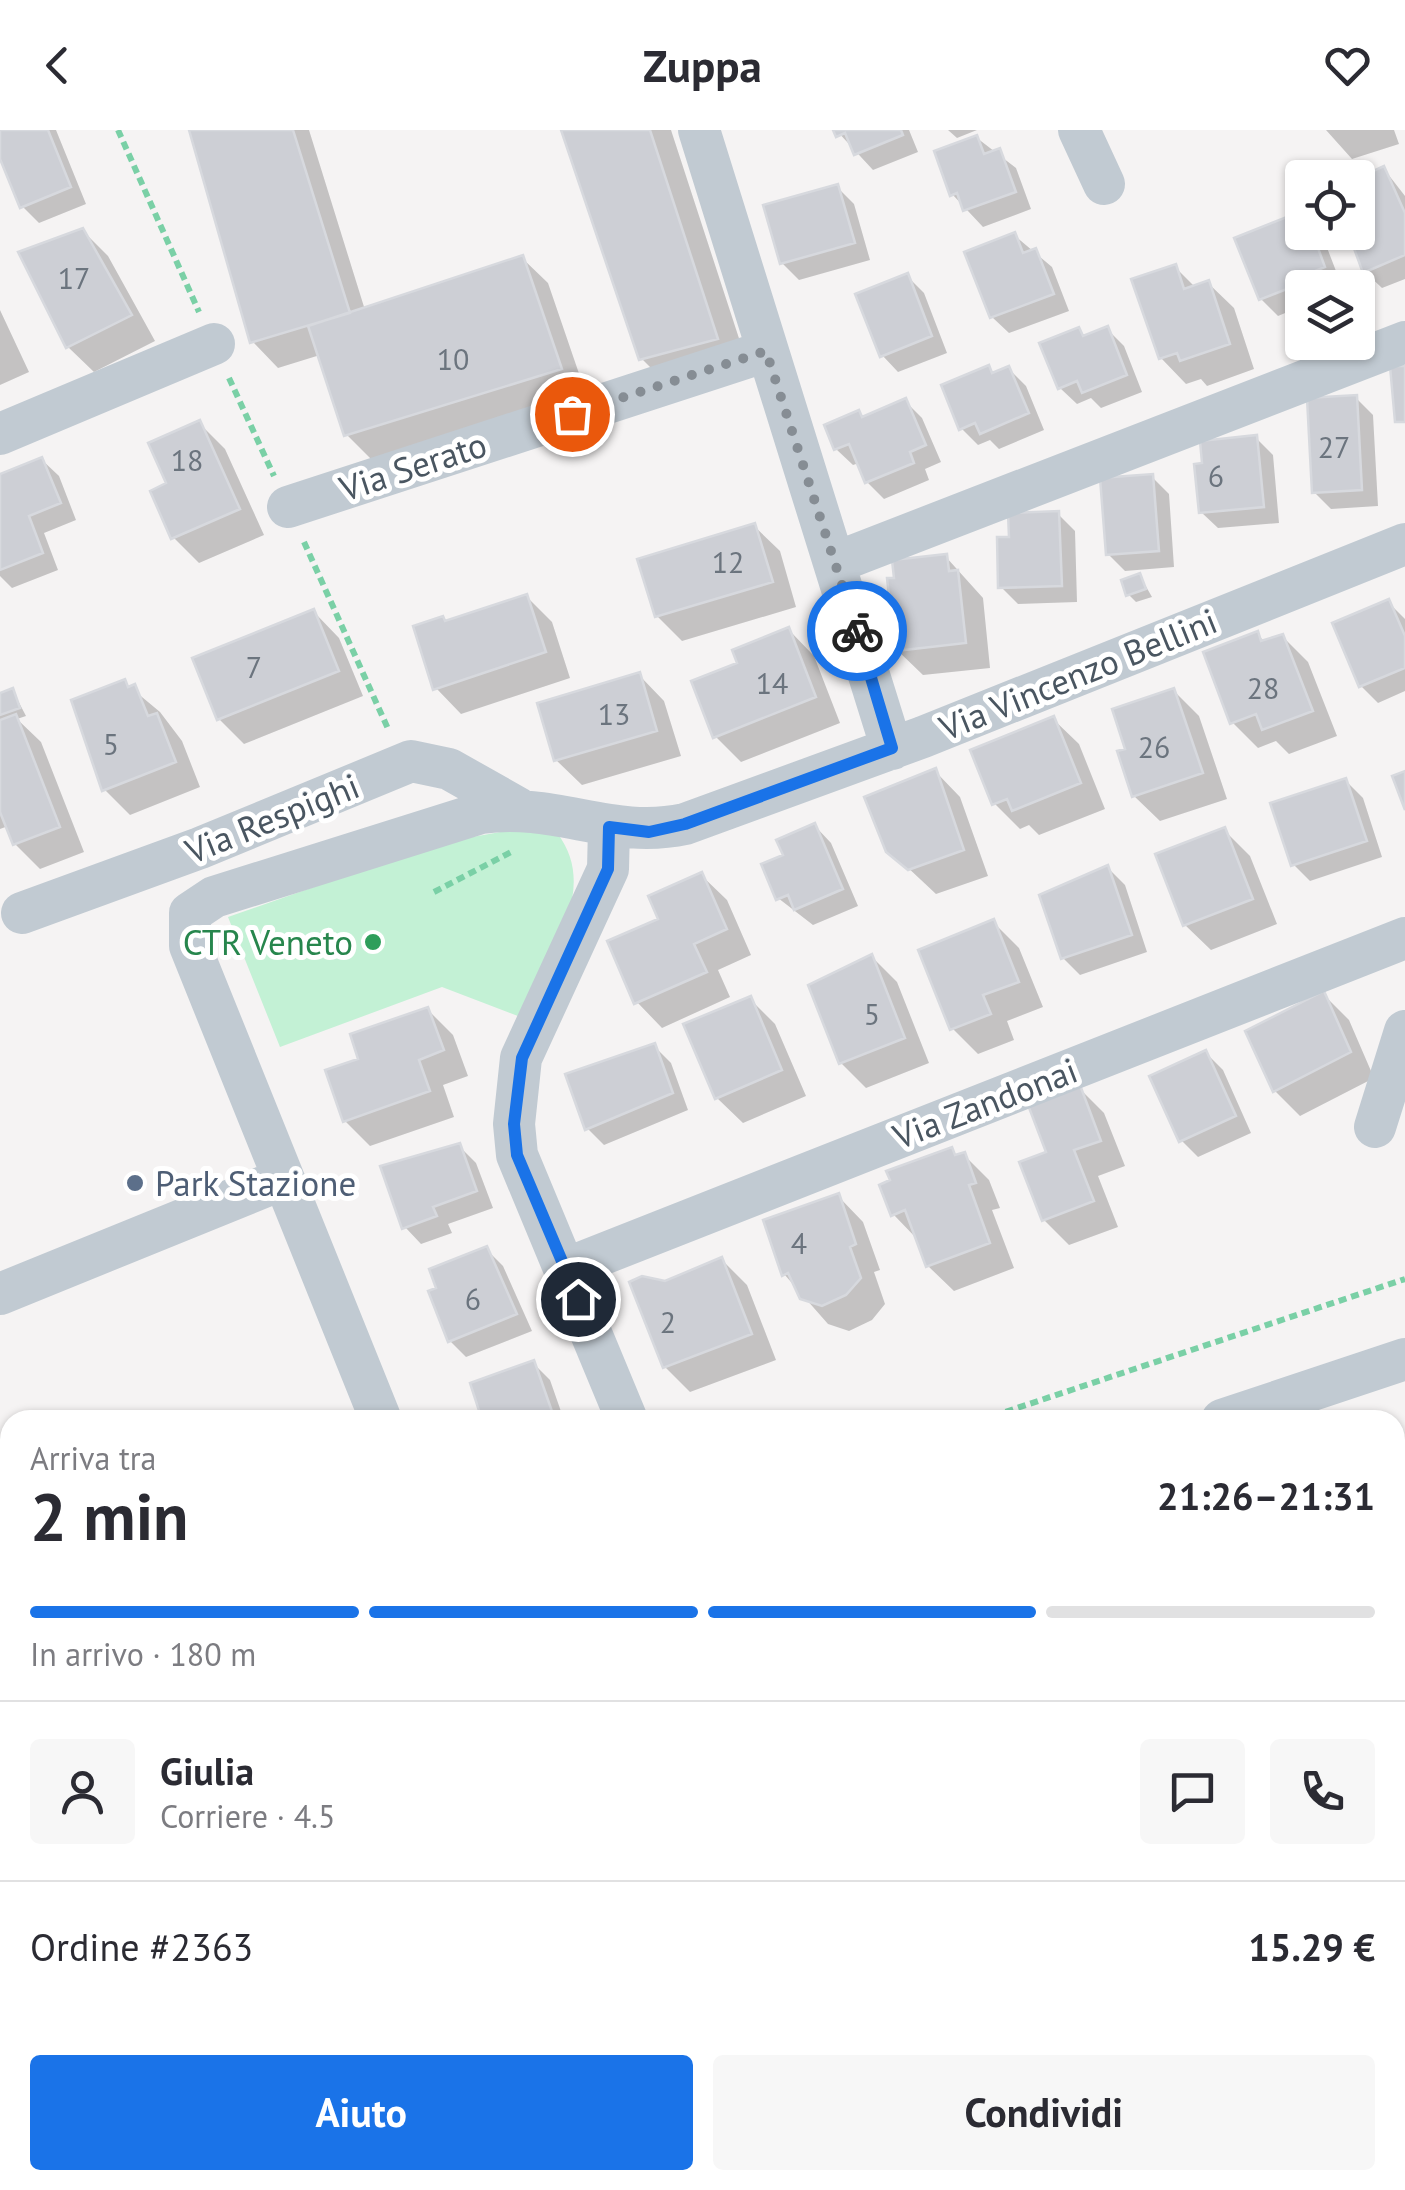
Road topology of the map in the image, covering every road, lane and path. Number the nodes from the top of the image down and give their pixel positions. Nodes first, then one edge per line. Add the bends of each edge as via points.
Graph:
1 (699, 130) edge
2 (1079, 130) edge
3 (1104, 184) dead end
4 (1405, 342) edge
5 (214, 344) dead end
6 (766, 351) junction
7 (0, 434) edge
8 (288, 507) joint
9 (1405, 544) edge
10 (836, 562) junction
11 (392, 738) dead end
12 (892, 748) junction
13 (522, 808) junction
14 (609, 827) junction
15 (434, 892) dead end
16 (22, 913) dead end
17 (1405, 938) edge
18 (1405, 1031) edge
19 (1374, 1127) dead end
20 (283, 1179) junction
21 (565, 1269) junction
22 (1405, 1279) edge
23 (0, 1294) edge
24 (1405, 1358) edge
25 (378, 1410) edge
26 (623, 1410) edge
27 (1011, 1410) edge
28 (1252, 1410) edge

1 - 6 street
2 - 3 street
4 - 10 street
5 - 7 street
6 - 8 street, Via Serato
6 - 10 street
8 - 11 path, Via Respighi
9 - 12 street, Via Vincenzo Bellini
10 - 12 street
12 - 14 street, Via Vincenzo Bellini via 685,824 649,832
13 - 14 street, Via Vincenzo Bellini
13 - 15 path via 516,850
13 - 16 street, Via Respighi via 449,770 411,761
13 - 20 street via 482,813 214,897 190,913 187,930
14 - 21 street via 608,869 522,1058 514,1124 517,1155
17 - 21 street, Via Zandonai
18 - 19 street
20 - 23 street
20 - 25 street
21 - 26 street
22 - 27 path
24 - 28 street

